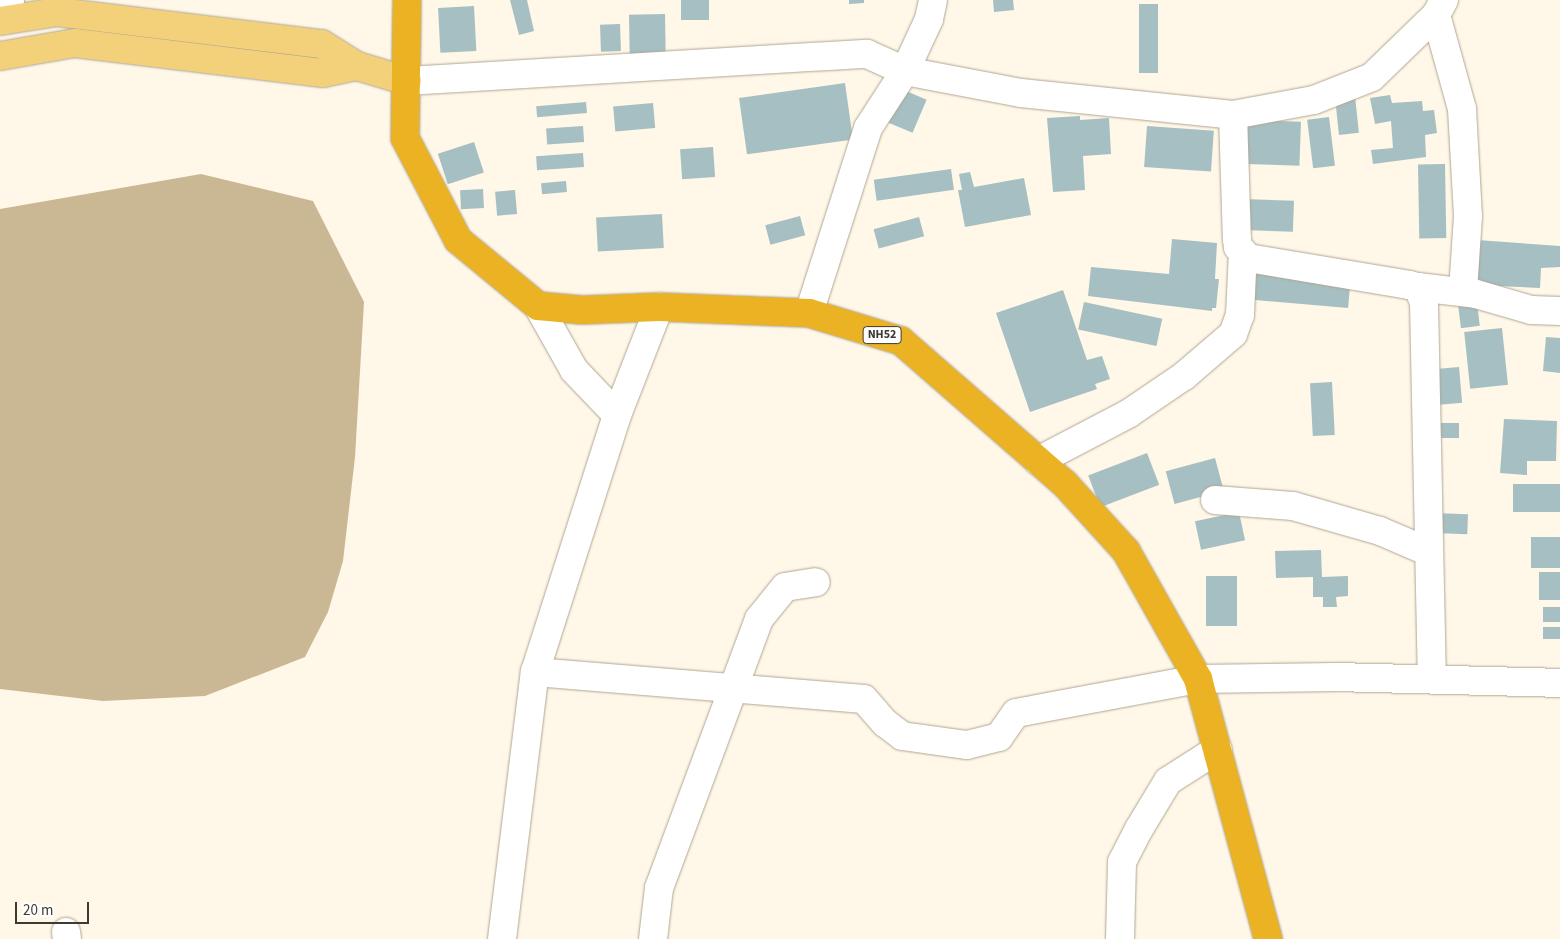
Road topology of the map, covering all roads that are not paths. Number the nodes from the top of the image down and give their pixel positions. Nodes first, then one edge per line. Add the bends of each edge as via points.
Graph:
1 (407, 0) edge
2 (933, 0) edge
3 (1440, 8) edge
4 (6, 13) edge
5 (0, 56) edge
6 (357, 66) junction
7 (905, 71) junction
8 (407, 81) junction
9 (1233, 115) junction
10 (1243, 252) junction
11 (1418, 287) junction
12 (1463, 292) junction
13 (538, 306) junction
14 (659, 307) junction
15 (1560, 311) edge
16 (808, 313) junction
17 (617, 415) junction
18 (1038, 461) junction
19 (1215, 500) dead end
20 (1429, 552) junction
21 (816, 582) dead end
22 (535, 672) junction
23 (1432, 678) junction
24 (1198, 679) junction
25 (1560, 683) edge
26 (731, 690) junction
27 (1218, 749) junction
28 (502, 939) edge
29 (653, 939) edge
30 (1120, 939) edge
31 (1268, 939) edge

1 - 8 highway
2 - 7 street via 929,19
3 - 9 street via 1372,77 1314,100
3 - 12 street via 1462,109 1468,216
4 - 6 main road via 57,12 322,44
5 - 6 main road via 75,43 323,73
6 - 8 main road
7 - 8 street via 867,54
7 - 9 street via 1021,93
7 - 16 street via 868,128
8 - 13 highway via 405,138 458,240
9 - 10 street via 1237,239
10 - 11 street via 1248,258
10 - 18 street via 1240,315 1233,334 1184,376 1128,414
11 - 12 street
11 - 20 street via 1424,303
12 - 15 street via 1531,310
13 - 14 highway, NH52 via 582,310
13 - 17 street via 574,370
14 - 16 highway, NH52
14 - 17 street
16 - 18 highway, NH52 via 901,341
17 - 22 street
18 - 24 highway, NH52 via 1065,484 1126,552
19 - 20 street via 1293,506 1380,531
20 - 23 street
21 - 26 street via 785,587 759,619
22 - 26 street
22 - 28 street
23 - 24 street
23 - 25 street
24 - 26 street via 1016,713 999,737 967,745 902,736 885,723 864,698
24 - 27 highway, NH52
26 - 29 street via 659,888
27 - 30 street via 1168,781 1139,829 1122,862
27 - 31 highway, NH52

